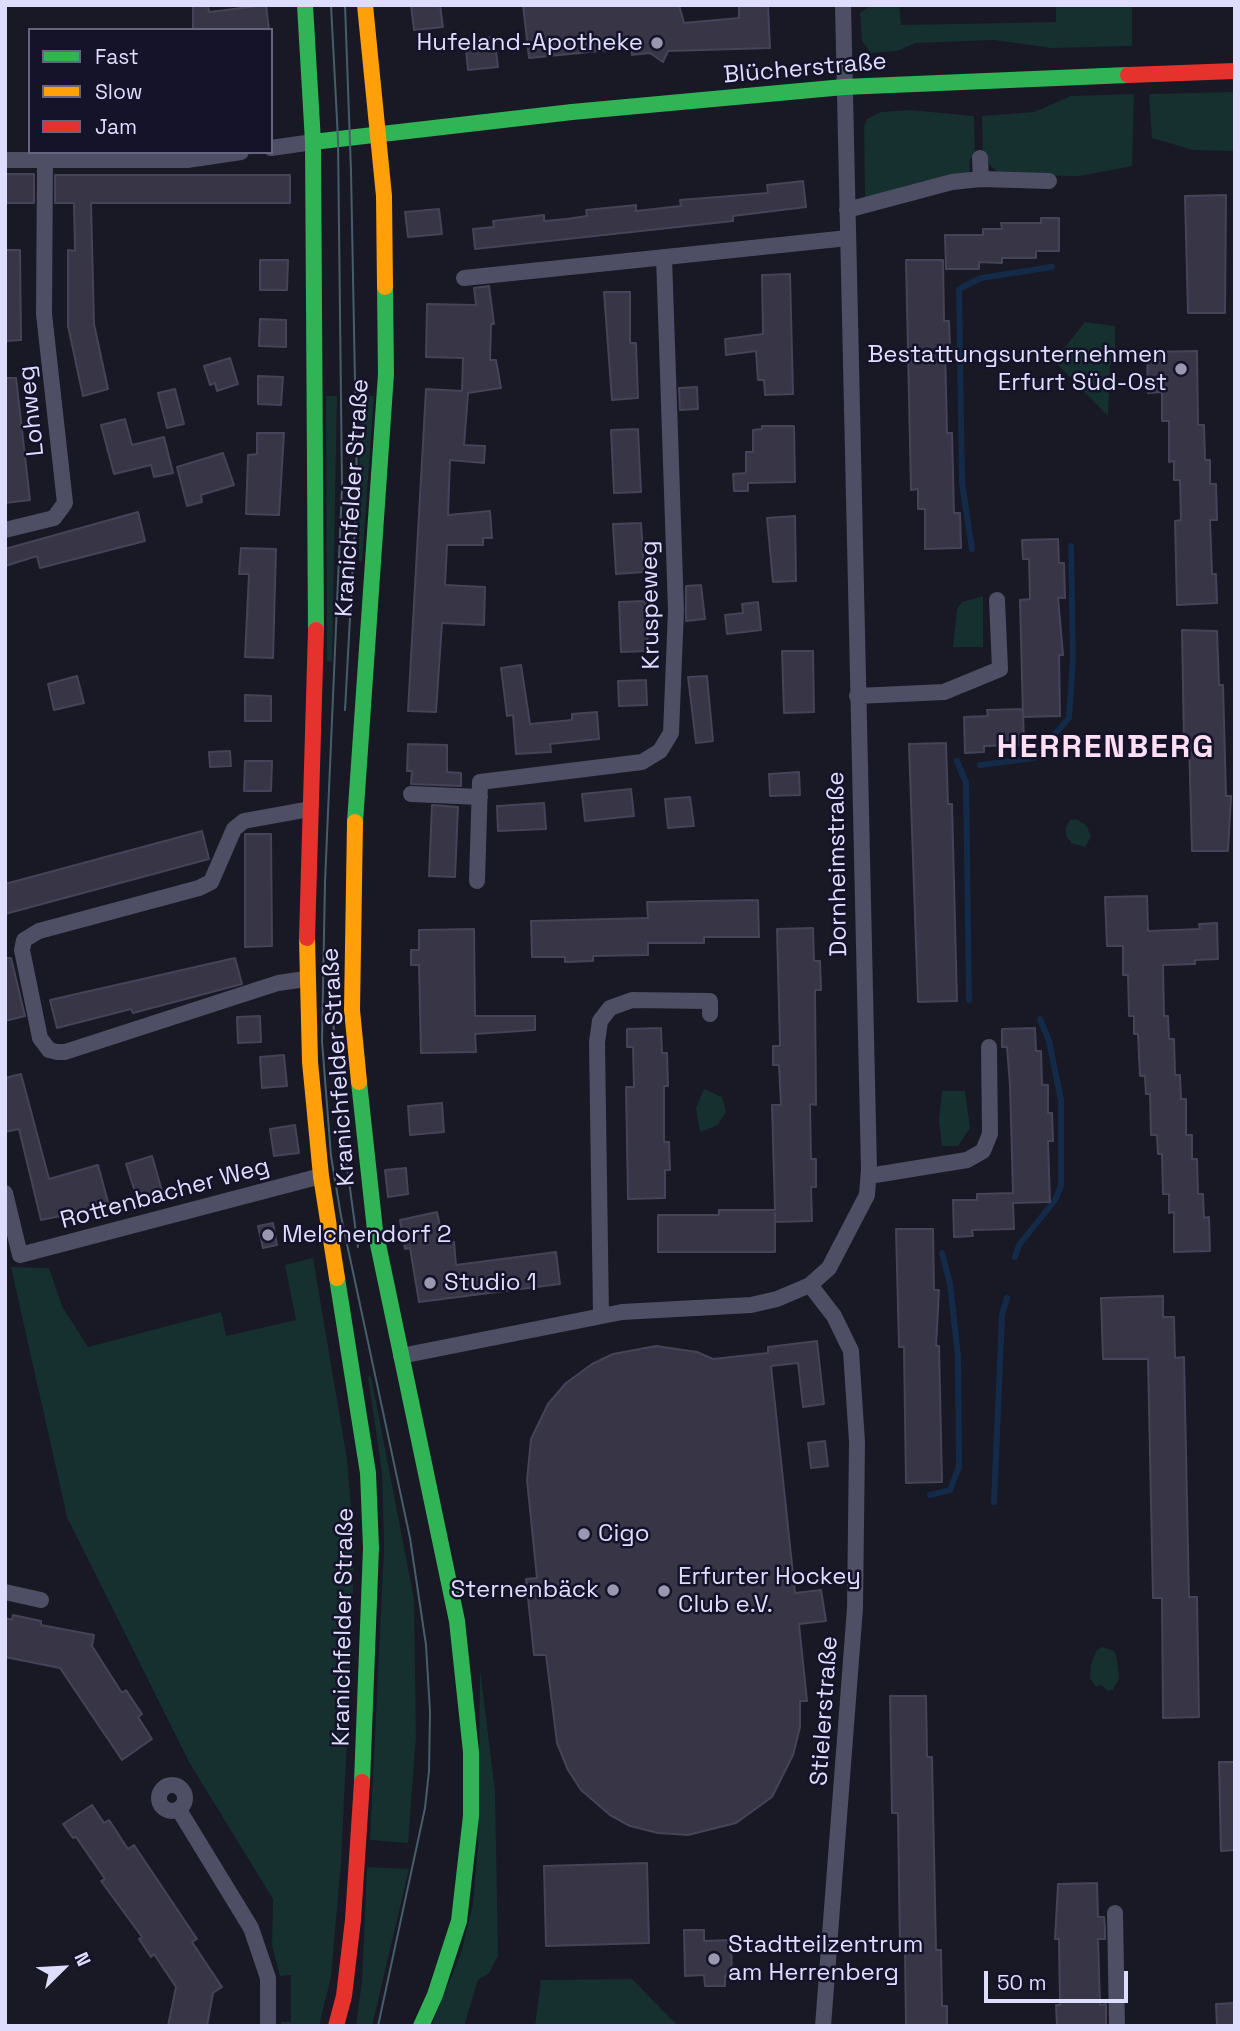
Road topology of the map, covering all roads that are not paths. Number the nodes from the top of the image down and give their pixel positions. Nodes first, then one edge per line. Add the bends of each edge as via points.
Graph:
1 (305, 5) edge
2 (365, 5) edge
3 (843, 5) edge
4 (1235, 71) edge
5 (844, 87) junction
6 (380, 133) junction
7 (313, 142) junction
8 (273, 148) edge
9 (228, 154) edge
10 (980, 158) dead end
11 (5, 160) edge
12 (45, 161) junction
13 (981, 179) junction
14 (1049, 181) dead end
15 (847, 210) junction
16 (848, 238) junction
17 (664, 257) junction
18 (464, 278) dead end
19 (5, 530) edge
20 (997, 600) dead end
21 (857, 696) junction
22 (411, 794) dead end
23 (480, 797) junction
24 (310, 809) junction
25 (477, 881) dead end
26 (306, 979) junction
27 (710, 1014) dead end
28 (989, 1047) dead end
29 (321, 1176) junction
30 (869, 1176) junction
31 (5, 1193) edge
32 (810, 1285) junction
33 (601, 1316) junction
34 (401, 1356) junction
35 (5, 1591) edge
36 (41, 1600) dead end
37 (178, 1810) dead end
38 (1115, 1913) dead end
39 (268, 2026) edge
40 (336, 2026) edge
41 (421, 2026) edge
42 (823, 2026) edge
43 (1117, 2026) edge

1 - 7 main road, Kranichfelder Straße
2 - 6 main road, Kranichfelder Straße
3 - 5 street, Dornheimstraße
4 - 5 main road, Blücherstraße
5 - 6 main road, Blücherstraße
5 - 15 street, Dornheimstraße
6 - 7 main road, Blücherstraße
6 - 34 main road, Kranichfelder Straße via 387,267 386,374 353,855 352,1010 375,1230
7 - 8 street
7 - 24 main road, Kranichfelder Straße via 316,617
9 - 12 street via 187,160
10 - 13 street
11 - 12 street
12 - 19 street, Lohweg via 44,314 65,503 54,519
13 - 14 street
13 - 15 street via 923,188
15 - 16 street, Dornheimstraße
16 - 17 street
16 - 21 street, Dornheimstraße
17 - 18 street
17 - 23 street, Kruspeweg via 676,610 671,733 660,751 642,762 481,782
20 - 21 street via 1000,668 944,692
21 - 30 street, Dornheimstraße
22 - 23 street
23 - 25 street
24 - 26 main road, Kranichfelder Straße
24 - 26 street, Kranichfelder Straße via 244,821 234,829 211,882 199,888 39,931 24,940 22,950 40,1038 49,1050 57,1052 278,983
26 - 29 main road, Kranichfelder Straße
27 - 33 street via 710,1001 632,1000 610,1008 600,1021
28 - 30 street via 990,1134 984,1151 967,1160
29 - 31 street, Rottenbacher Weg via 20,1255
29 - 40 main road, Kranichfelder Straße via 368,1473 371,1548 353,1920
30 - 32 street, Dornheimstraße via 865,1202 842,1247 829,1268
32 - 33 street, Dornheimstraße via 751,1305
32 - 42 street, Stielerstraße via 834,1316 850,1351 857,1442 855,1621
33 - 34 street, Dornheimstraße
34 - 41 main road, Kranichfelder Straße via 457,1621 471,1752 471,1816 459,1921
35 - 36 street
37 - 39 street via 251,1928 268,1978
38 - 43 street

